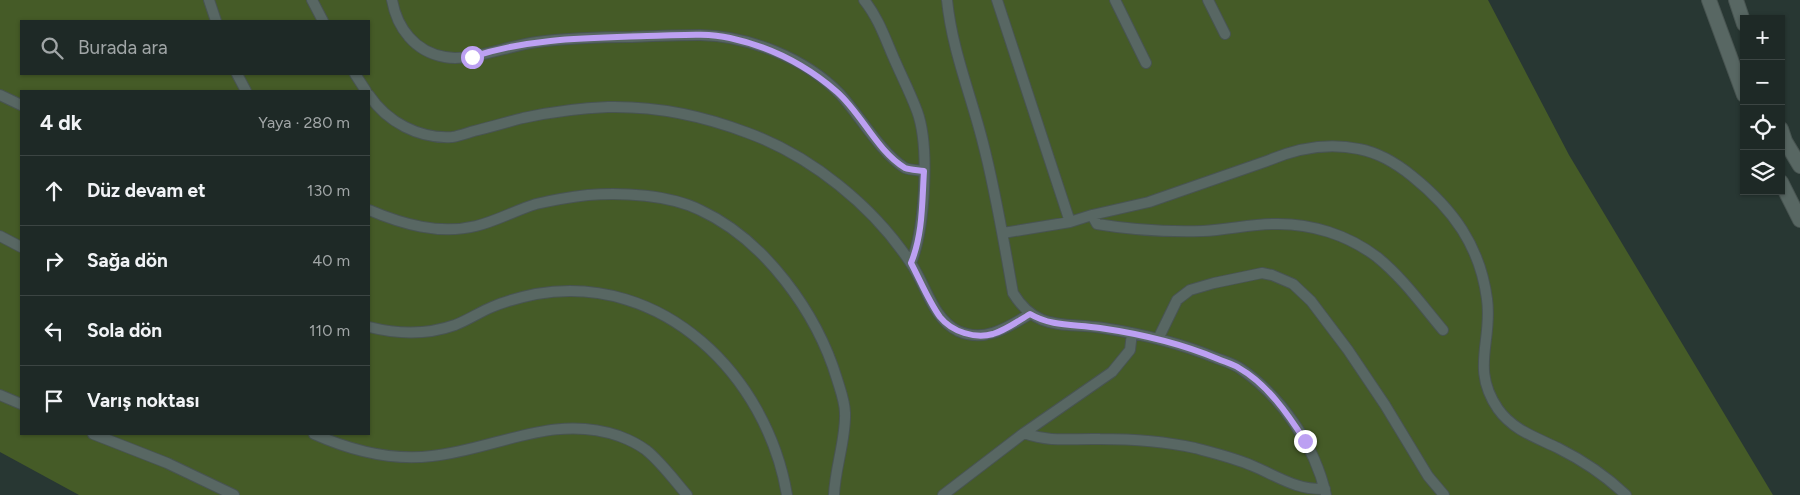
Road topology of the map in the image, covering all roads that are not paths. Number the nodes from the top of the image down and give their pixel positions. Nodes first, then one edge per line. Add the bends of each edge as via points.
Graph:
1 (209, 0) edge
2 (312, 0) edge
3 (392, 0) edge
4 (864, 0) edge
5 (947, 0) edge
6 (997, 0) edge
7 (1115, 0) edge
8 (1208, 0) edge
9 (1709, 0) edge
10 (1736, 0) edge
11 (1741, 15) edge
12 (216, 20) edge
13 (322, 20) edge
14 (1226, 34) dead end
15 (1146, 63) dead end
16 (238, 75) edge
17 (356, 75) edge
18 (1740, 84) edge
19 (245, 90) edge
20 (365, 90) edge
21 (0, 96) edge
22 (370, 96) edge
23 (20, 104) edge
24 (1785, 139) edge
25 (1800, 166) edge
26 (924, 171) junction
27 (1785, 190) edge
28 (370, 210) edge
29 (1092, 215) junction
30 (1800, 220) edge
31 (1070, 222) junction
32 (1002, 233) junction
33 (0, 236) edge
34 (20, 246) edge
35 (911, 263) junction
36 (1030, 314) junction
37 (370, 327) edge
38 (1443, 330) dead end
39 (1132, 333) junction
40 (1158, 339) junction
41 (0, 394) edge
42 (20, 404) edge
43 (1024, 433) junction
44 (96, 435) edge
45 (316, 435) edge
46 (1326, 492) edge
47 (234, 495) edge
48 (687, 495) edge
49 (787, 495) edge
50 (834, 495) edge
51 (944, 495) edge
52 (1444, 495) edge
53 (1626, 495) edge

1 - 12 lane
2 - 13 lane
3 - 26 lane via 400,25 408,37 445,58 472,57 509,46 568,38 701,35 755,44 780,54 821,79 839,94 886,150 906,168
4 - 26 lane via 877,20 917,111
5 - 32 lane via 956,54 983,143
6 - 31 lane
7 - 15 lane
8 - 14 lane
9 - 18 street
10 - 11 street
16 - 19 lane
17 - 20 lane
21 - 23 lane
22 - 35 lane via 394,121 438,137 454,137 542,114 609,107 664,110 722,124 777,145 830,178 879,223
24 - 25 street
26 - 35 lane via 917,247
27 - 30 street
28 - 50 lane via 416,226 455,229 474,226 536,204 589,195 646,196 700,209 726,225 772,266 796,296 821,337 833,364 846,412
29 - 31 lane
29 - 38 lane via 1097,224 1119,228 1204,231 1273,224 1320,229 1343,237 1377,257
29 - 53 lane via 1149,202 1303,148 1351,148 1395,163 1447,208 1459,224 1477,261 1487,308 1482,363 1490,395 1499,410 1520,430 1580,460
31 - 32 lane
32 - 36 lane via 1013,292
33 - 34 lane
35 - 36 lane via 940,317 957,330 980,336 992,334
36 - 39 lane via 1050,323
37 - 49 lane via 396,333 435,330 453,326 513,300 559,291 610,295 637,303 688,329 728,368 745,391 771,440
39 - 40 lane
39 - 43 lane via 1130,350 1112,372
40 - 46 lane via 1205,353 1239,368 1258,383 1300,434
40 - 52 lane via 1177,300 1190,290 1262,273 1293,284 1311,301 1348,350 1428,476
41 - 42 lane
43 - 46 lane via 1040,439 1063,441 1097,438 1175,445 1252,465 1292,485
43 - 51 lane
44 - 47 lane via 167,463
45 - 48 lane via 360,452 409,458 453,453 545,430 582,428 604,431 645,449

